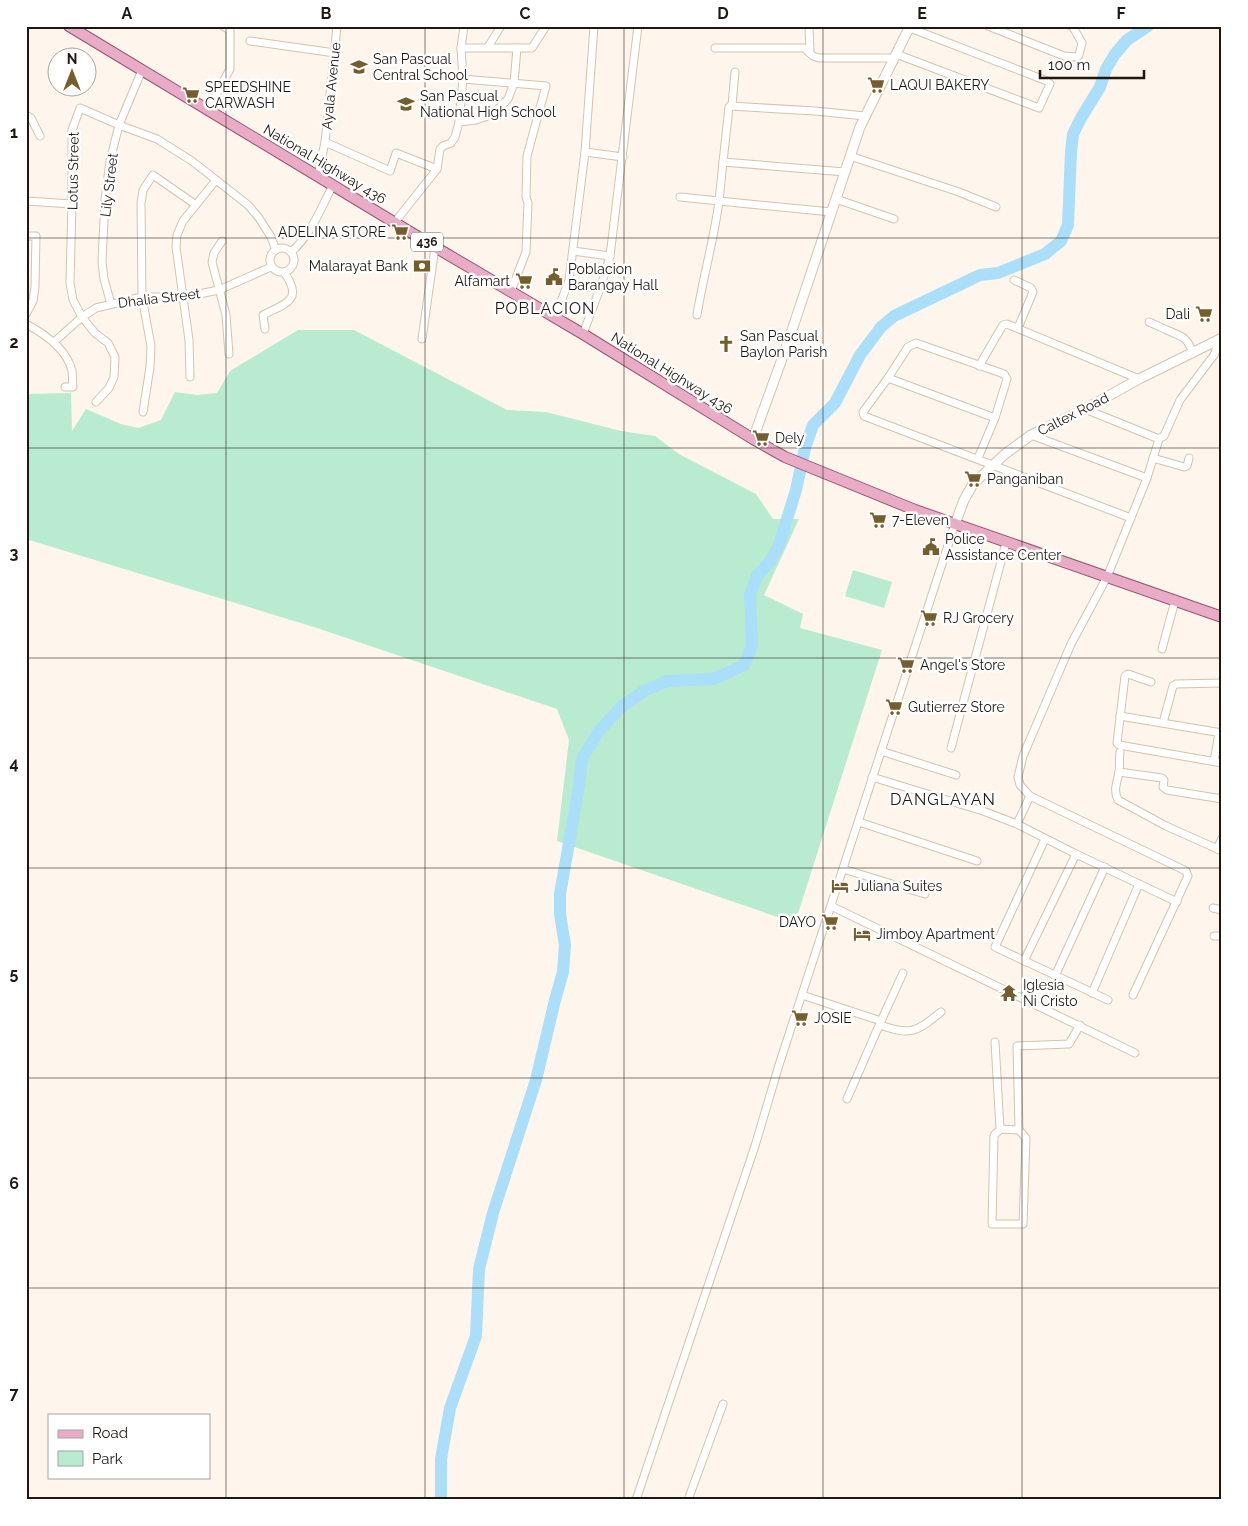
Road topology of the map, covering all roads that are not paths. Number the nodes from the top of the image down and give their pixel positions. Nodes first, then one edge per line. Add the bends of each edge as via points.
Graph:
1 (69, 26) edge
2 (223, 26) edge
3 (337, 26) edge
4 (464, 26) edge
5 (501, 26) edge
6 (546, 26) edge
7 (594, 26) edge
8 (638, 26) edge
9 (809, 26) edge
10 (988, 26) edge
11 (1071, 26) edge
12 (910, 27) edge
13 (250, 40) dead end
14 (488, 47) junction
15 (461, 48) junction
16 (517, 48) junction
17 (714, 48) dead end
18 (335, 52) junction
19 (810, 53) junction
20 (895, 56) junction
21 (142, 70) junction
22 (735, 72) dead end
23 (463, 79) junction
24 (514, 83) junction
25 (732, 105) junction
26 (208, 110) junction
27 (26, 114) edge
28 (865, 116) junction
29 (459, 122) junction
30 (119, 125) junction
31 (40, 136) dead end
32 (325, 142) junction
33 (585, 152) junction
34 (623, 156) junction
35 (850, 156) junction
36 (723, 162) junction
37 (437, 169) junction
38 (845, 172) junction
39 (318, 176) junction
40 (216, 180) junction
41 (333, 185) junction
42 (680, 197) dead end
43 (836, 199) junction
44 (26, 201) edge
45 (720, 201) junction
46 (72, 204) junction
47 (196, 205) junction
48 (996, 208) dead end
49 (831, 212) junction
50 (894, 219) dead end
51 (395, 222) junction
52 (26, 236) edge
53 (222, 241) dead end
54 (435, 247) junction
55 (276, 250) junction
56 (573, 251) junction
57 (291, 252) junction
58 (610, 256) junction
59 (271, 266) junction
60 (284, 272) junction
61 (1014, 280) dead end
62 (219, 290) junction
63 (511, 292) junction
64 (184, 296) junction
65 (142, 297) junction
66 (111, 304) junction
67 (26, 314) edge
68 (697, 315) dead end
69 (82, 317) junction
70 (555, 318) junction
71 (1150, 322) dead end
72 (26, 324) edge
73 (1018, 328) junction
74 (265, 330) dead end
75 (583, 334) junction
76 (422, 339) dead end
77 (1220, 340) edge
78 (54, 342) junction
79 (1193, 353) junction
80 (229, 354) dead end
81 (979, 366) junction
82 (190, 377) dead end
83 (888, 378) junction
84 (1139, 379) junction
85 (65, 387) dead end
86 (96, 402) dead end
87 (1085, 409) junction
88 (143, 412) dead end
89 (995, 418) junction
90 (1031, 435) junction
91 (753, 439) junction
92 (1158, 439) junction
93 (978, 458) junction
94 (1153, 458) junction
95 (1189, 458) dead end
96 (993, 464) junction
97 (1146, 478) junction
98 (1131, 518) junction
99 (954, 524) junction
100 (1006, 543) junction
101 (1106, 577) junction
102 (1175, 601) junction
103 (1222, 617) edge
104 (1162, 649) dead end
105 (1151, 682) dead end
106 (1222, 682) edge
107 (1120, 716) junction
108 (1163, 723) junction
109 (1220, 733) edge
110 (951, 748) dead end
111 (881, 751) junction
112 (1120, 752) dead end
113 (1218, 762) edge
114 (1119, 772) junction
115 (956, 775) dead end
116 (872, 777) junction
117 (1030, 796) junction
118 (1222, 798) edge
119 (859, 822) junction
120 (1017, 824) junction
121 (1222, 838) edge
122 (1045, 839) junction
123 (1220, 850) edge
124 (1076, 854) junction
125 (976, 861) dead end
126 (1105, 867) junction
127 (843, 869) junction
128 (1139, 884) junction
129 (925, 894) dead end
130 (1177, 902) junction
131 (831, 906) junction
132 (1213, 908) dead end
133 (1222, 910) edge
134 (1024, 962) junction
135 (903, 973) dead end
136 (1055, 976) junction
137 (1092, 993) junction
138 (802, 995) junction
139 (1133, 995) dead end
140 (1108, 1000) dead end
141 (940, 1012) dead end
142 (880, 1023) junction
143 (1080, 1025) junction
144 (995, 1042) dead end
145 (1135, 1053) dead end
146 (847, 1099) dead end
147 (1000, 1129) junction
148 (1019, 1130) junction
149 (723, 1404) dead end
150 (636, 1500) edge
151 (688, 1500) edge

1 - 21 main road, National Highway 436 / 436
2 - 26 street via 230,30 230,69
3 - 18 street, Ayala Avenue
4 - 15 street
5 - 14 street
6 - 16 street via 532,48
7 - 33 street
8 - 34 street
9 - 19 street
10 - 11 street via 1064,56 1077,57 1082,43
12 - 20 street
12 - 20 street via 1047,80 1050,84 1040,108
13 - 18 street
14 - 15 street
14 - 16 street
15 - 23 street
16 - 24 street
17 - 19 street via 804,48
18 - 32 street, Ayala Avenue
19 - 20 street via 819,58
20 - 28 street
21 - 26 main road, National Highway 436 / 436
21 - 30 street, Lily Street
22 - 25 street
23 - 24 street
23 - 29 street
24 - 29 street via 508,99 493,114
24 - 63 street via 546,86 527,156 526,252
25 - 28 street
25 - 36 street via 729,107
26 - 39 main road, National Highway 436 / 436
27 - 31 street
28 - 35 street
29 - 37 street via 451,143 440,149
30 - 40 street, Lotus Street via 157,139
30 - 46 street, Lotus Street via 80,108 72,130
30 - 66 street, Lily Street via 105,199 102,262
32 - 37 street via 390,171 396,153
32 - 39 street, Ayala Avenue
33 - 34 street
33 - 56 street
34 - 58 street
35 - 38 street
35 - 48 street via 959,192
36 - 38 street
36 - 45 street
37 - 51 street
38 - 43 street
39 - 41 main road, National Highway 436 / 436
40 - 47 street
40 - 55 street, Lotus Street via 248,205 271,237
41 - 51 main road, National Highway 436 / 436
41 - 57 street via 308,234
42 - 45 street
43 - 49 street
43 - 50 street
44 - 46 street
45 - 49 street
45 - 68 street
46 - 69 street, Lotus Street via 70,283 73,300
47 - 64 street via 177,235
47 - 65 street via 152,176 143,190 140,203
49 - 91 street
51 - 54 main road, National Highway 436 / 436
52 - 67 street via 36,236 34,301
53 - 62 street via 212,262
54 - 63 main road, National Highway 436 / 436
54 - 76 street
55 - 57 street via 284,248
55 - 59 street via 270,255
56 - 58 street
56 - 70 street via 569,280
57 - 60 street via 294,264
58 - 75 street
59 - 60 street via 277,272
59 - 62 street, Dhalia Street
60 - 74 street via 292,284 293,294 289,302 263,315
61 - 73 street via 1033,292
62 - 64 street, Dhalia Street
62 - 80 street via 226,315
63 - 70 main road, National Highway 436 / 436
64 - 65 street, Dhalia Street
64 - 82 street
65 - 66 street, Dhalia Street
65 - 88 street via 151,346
66 - 69 street, Dhalia Street
69 - 78 street, Dhalia Street
69 - 86 street, Lotus Street via 108,343 115,357 114,377
70 - 75 main road, National Highway 436 / 436
71 - 79 street via 1180,334 1190,344
72 - 78 street
73 - 81 street via 1003,325
73 - 84 street
75 - 91 main road, National Highway 436 / 436
77 - 79 street, Caltex Road
77 - 92 street via 1214,355 1180,400 1164,436
78 - 85 street via 67,358 72,371 73,387
79 - 84 street, Caltex Road
81 - 83 street via 916,343 908,346
81 - 89 street via 1004,374 1007,379
83 - 89 street
83 - 93 street via 863,412 864,416
84 - 87 street, Caltex Road
87 - 90 street, Caltex Road
87 - 92 street
89 - 93 street
90 - 96 street, Caltex Road
90 - 97 street
91 - 99 main road, National Highway 436 / 436 via 785,457
92 - 94 street
93 - 96 street
94 - 95 street via 1184,466 1187,466
94 - 97 street
96 - 98 street
96 - 99 street, Caltex Road via 973,484
97 - 98 street
98 - 101 street
99 - 100 main road, National Highway 436 / 436
99 - 111 street
100 - 101 main road, National Highway 436 / 436
100 - 110 street
101 - 102 main road, National Highway 436 / 436
101 - 117 street via 1071,644 1023,756 1018,777
102 - 103 main road, National Highway 436 / 436
102 - 104 street
105 - 107 street via 1128,674 1125,676
106 - 108 street via 1173,686
107 - 108 street
107 - 113 street via 1119,745
108 - 109 street
109 - 113 street
111 - 115 street
111 - 116 street
112 - 114 street
114 - 118 street via 1162,778 1163,787 1167,790
114 - 123 street via 1115,790 1118,800
116 - 119 street
116 - 120 street
117 - 120 street
117 - 130 street via 1186,871 1188,876
119 - 125 street
119 - 127 street
120 - 122 street
121 - 123 street
122 - 124 street
122 - 134 street via 995,946
124 - 126 street
124 - 134 street
126 - 128 street
126 - 136 street
127 - 129 street
127 - 131 street
128 - 130 street
128 - 137 street
130 - 139 street
131 - 138 street
131 - 143 street
132 - 133 street
134 - 136 street
135 - 142 street
136 - 137 street
137 - 140 street
138 - 142 street
138 - 150 street via 755,1146
141 - 142 street via 924,1025 908,1032
142 - 146 street
143 - 145 street
143 - 148 street via 1069,1044 1017,1046
144 - 147 street
147 - 148 street
147 - 148 street via 994,1136 992,1225 1023,1224 1026,1138
149 - 151 street

